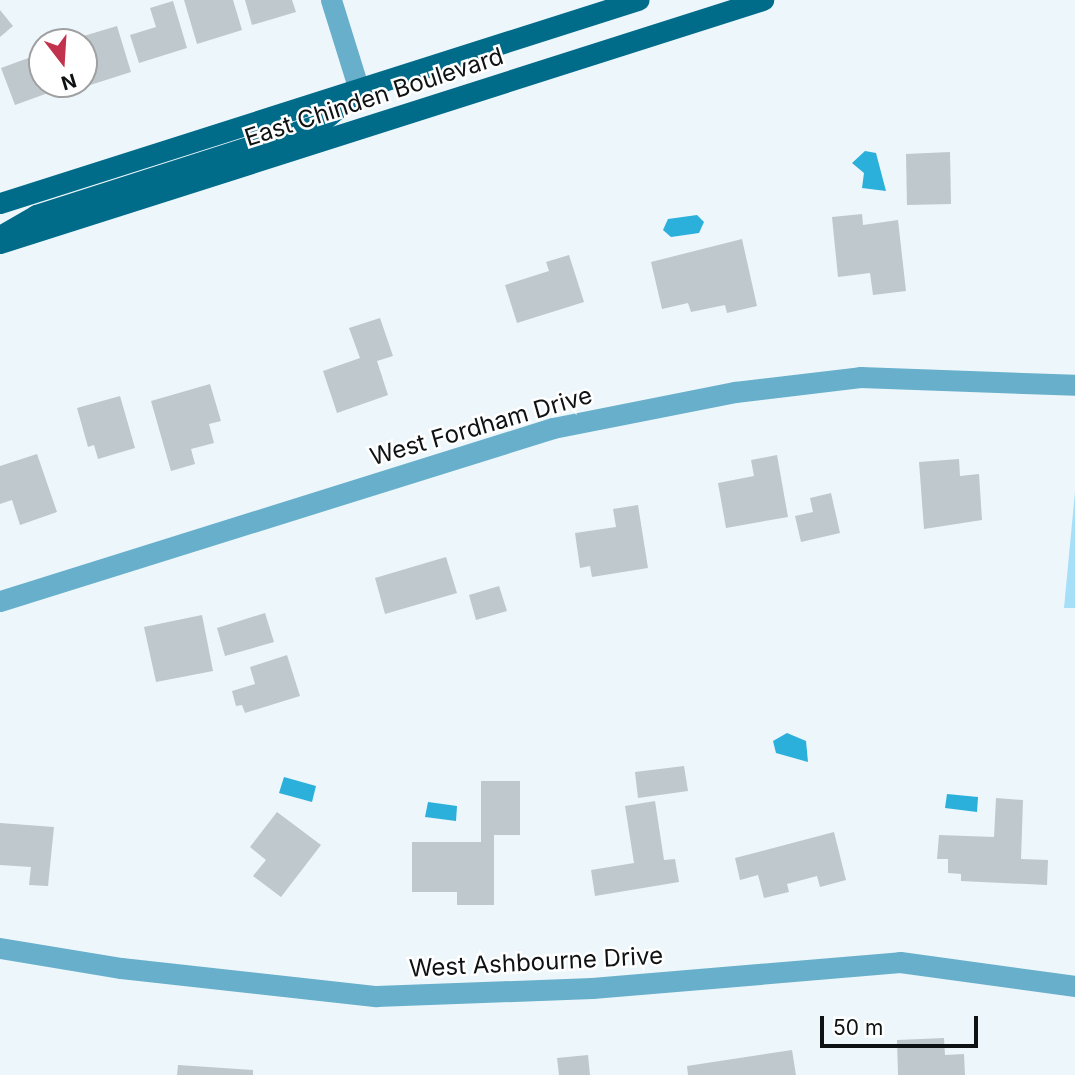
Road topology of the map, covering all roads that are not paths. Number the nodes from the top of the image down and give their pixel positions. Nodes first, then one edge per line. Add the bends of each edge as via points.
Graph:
1 (331, 0) edge
2 (638, 0) edge
3 (763, 0) edge
4 (359, 90) junction
5 (0, 203) edge
6 (0, 235) edge
7 (0, 243) edge
8 (1075, 385) edge
9 (0, 601) edge
10 (0, 948) edge
11 (1075, 986) edge

1 - 4 street
2 - 4 main road, East Chinden Boulevard
3 - 7 main road, East Chinden Boulevard
4 - 5 main road, East Chinden Boulevard
4 - 6 main road via 319,124 36,215
8 - 9 street, West Fordham Drive via 860,377 735,391 552,428
10 - 11 street, West Ashbourne Drive via 121,968 376,996 592,988 900,962

